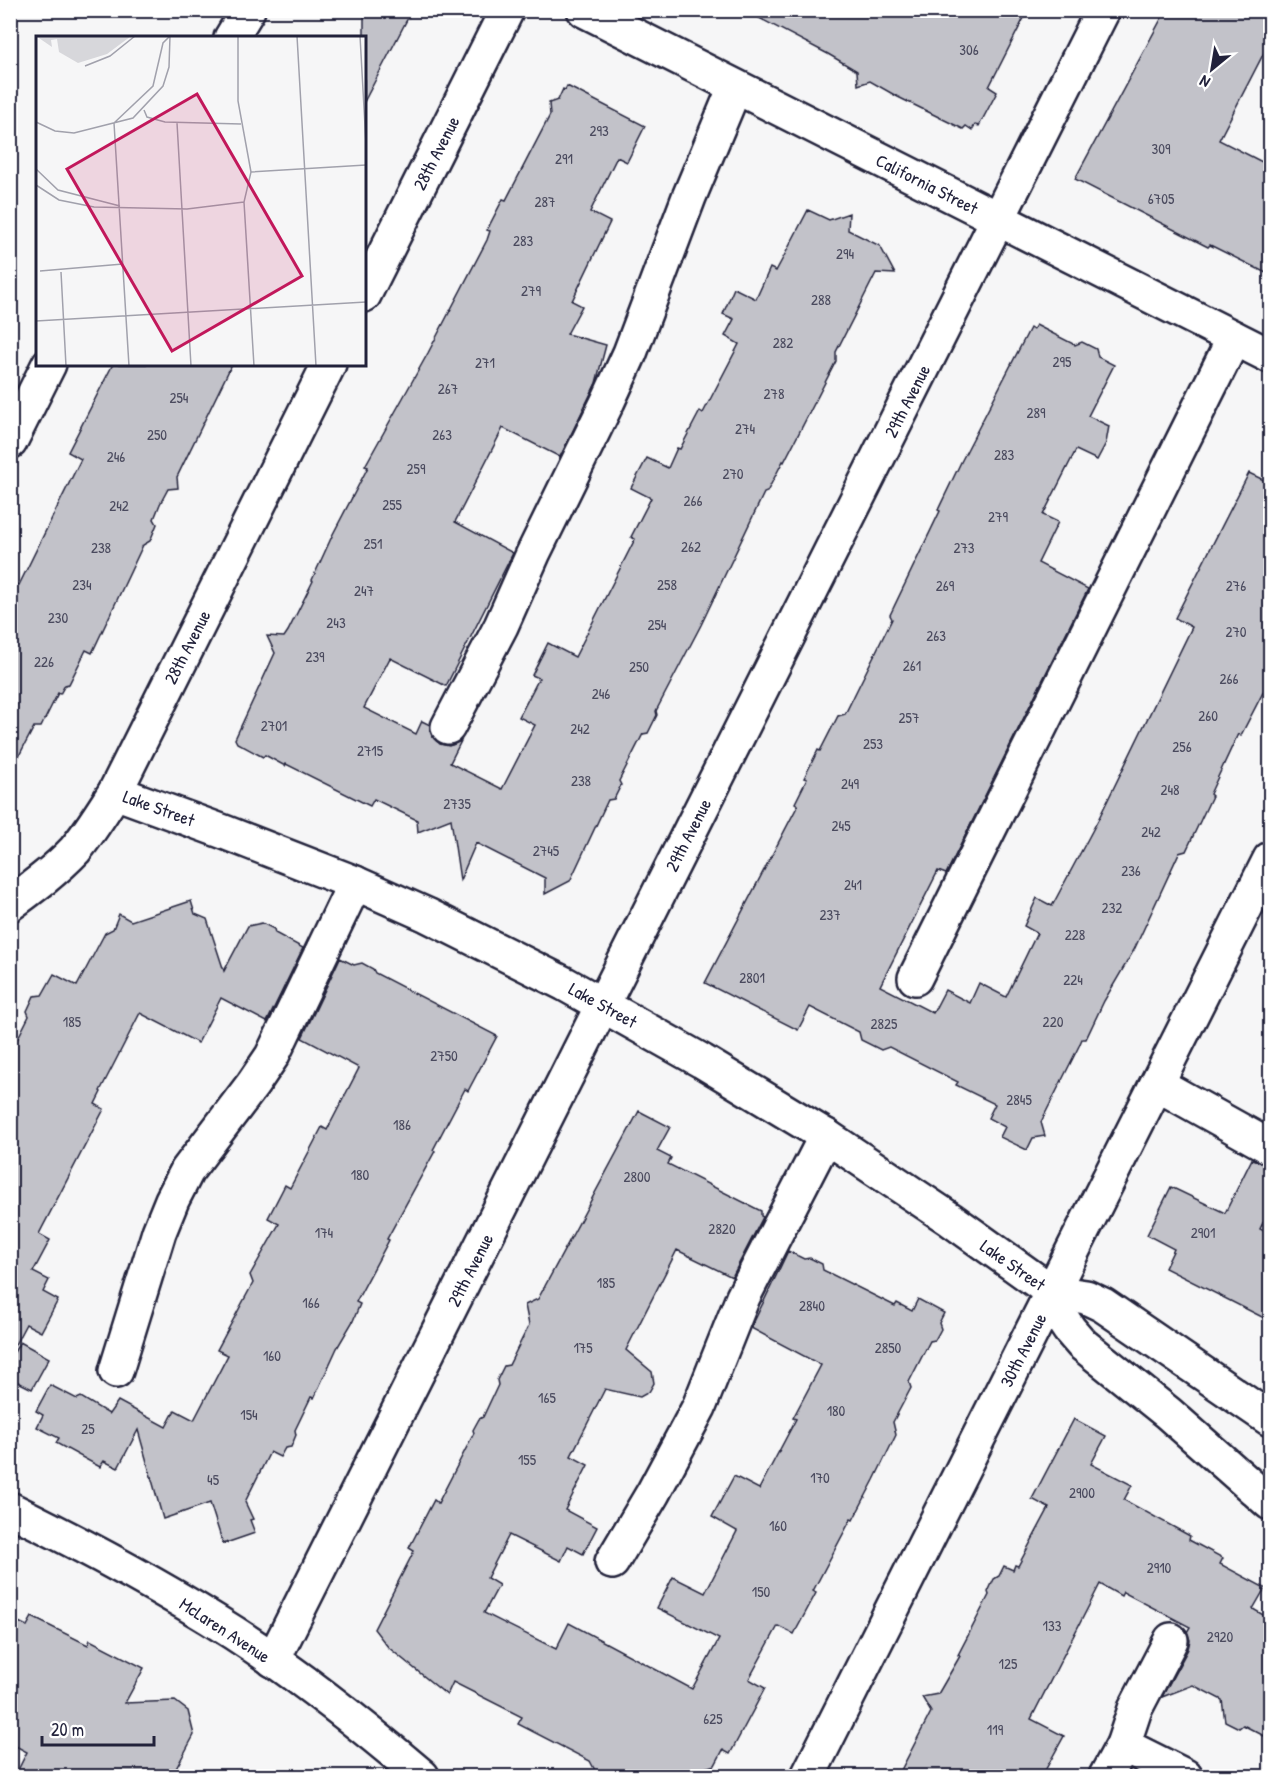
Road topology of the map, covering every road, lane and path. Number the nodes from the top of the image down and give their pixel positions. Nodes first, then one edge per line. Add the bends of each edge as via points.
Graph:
1 (248, 10) edge
2 (507, 10) edge
3 (584, 10) edge
4 (1103, 10) edge
5 (232, 36) edge
6 (735, 87) junction
7 (998, 220) junction
8 (366, 291) edge
9 (1234, 338) junction
10 (1270, 356) edge
11 (48, 366) edge
12 (328, 366) edge
13 (10, 442) edge
14 (448, 727) dead end
15 (114, 792) junction
16 (1270, 859) edge
17 (355, 883) junction
18 (10, 904) edge
19 (915, 978) dead end
20 (603, 1004) junction
21 (1157, 1084) junction
22 (826, 1136) junction
23 (1270, 1147) edge
24 (1052, 1292) junction
25 (117, 1371) dead end
26 (1270, 1419) edge
27 (1270, 1503) edge
28 (10, 1509) edge
29 (612, 1562) dead end
30 (1171, 1640) dead end
31 (273, 1660) junction
32 (1123, 1745) junction
33 (422, 1776) edge
34 (808, 1776) edge
35 (1106, 1776) edge
36 (1185, 1776) edge

1 - 5 street
2 - 8 street, 28th Avenue
3 - 6 street, California Street
4 - 7 street, 29th Avenue
6 - 7 street, California Street
6 - 14 street via 621,372 501,626
7 - 9 street, California Street
7 - 20 street, 29th Avenue
9 - 10 street, California Street
9 - 19 street
11 - 13 street
12 - 15 street, 28th Avenue
15 - 17 street, Lake Street
15 - 18 street, 28th Avenue via 75,849
16 - 21 street, 30th Avenue
17 - 20 street, Lake Street
17 - 25 street via 272,1056 187,1171 172,1200
20 - 22 street, Lake Street
20 - 31 street, 29th Avenue
21 - 23 street
21 - 24 street, 30th Avenue
22 - 24 street, Lake Street
22 - 29 street via 743,1297 699,1407
24 - 26 street, Lake Street via 1086,1297 1103,1305
24 - 27 street, Lake Street via 1059,1314 1082,1344
24 - 34 street, 30th Avenue
28 - 31 street, McLaren Avenue via 144,1580
30 - 32 street via 1135,1709
31 - 33 street, McLaren Avenue
32 - 35 street
32 - 36 street

